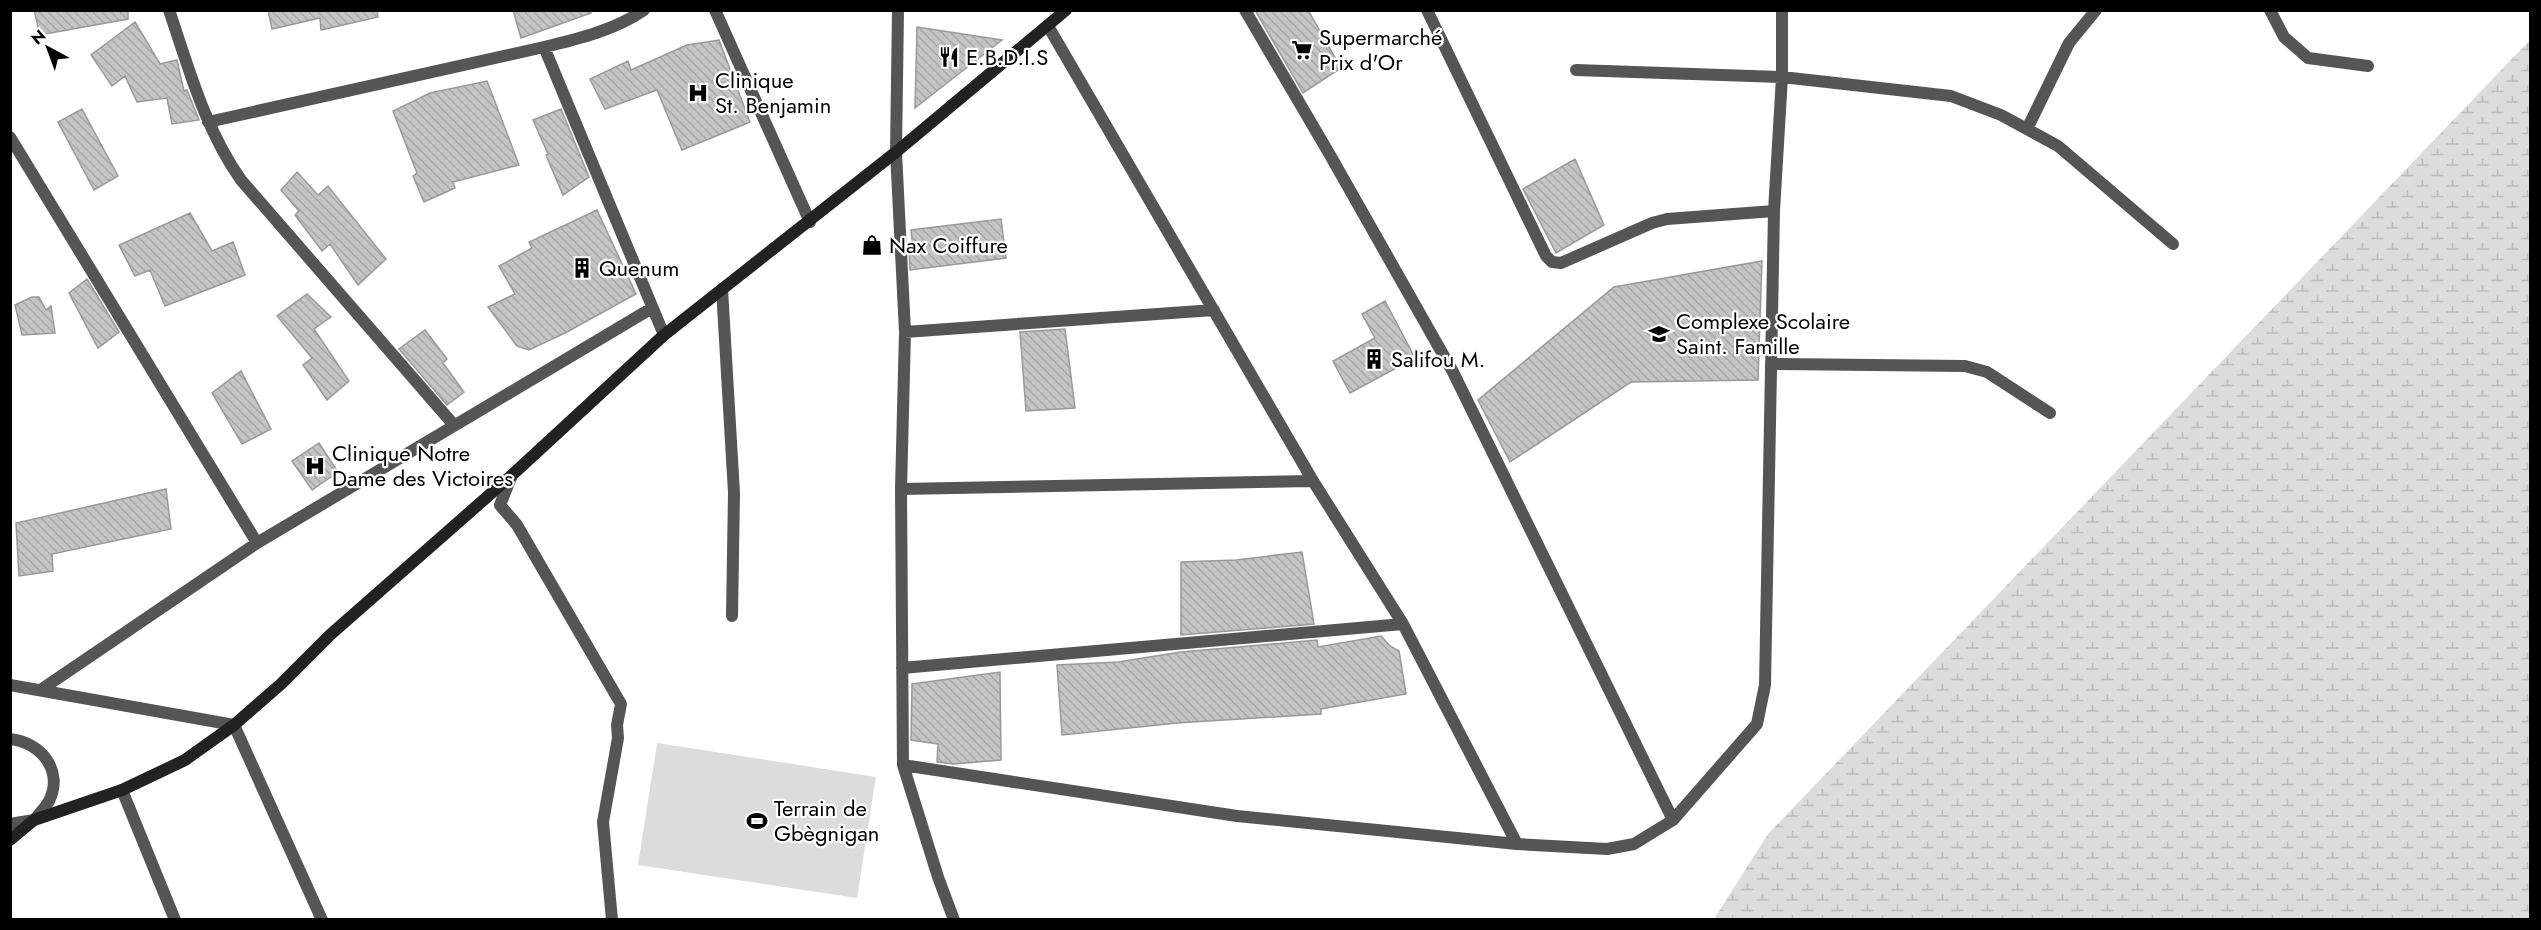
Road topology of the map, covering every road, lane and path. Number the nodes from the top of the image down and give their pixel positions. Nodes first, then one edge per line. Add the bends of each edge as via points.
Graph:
1 (169, 10) edge
2 (644, 10) edge
3 (715, 10) edge
4 (898, 10) edge
5 (1066, 10) edge
6 (1245, 10) edge
7 (1427, 10) edge
8 (1782, 10) edge
9 (2097, 10) edge
10 (2270, 10) edge
11 (1048, 26) junction
12 (544, 47) junction
13 (2368, 66) dead end
14 (1576, 70) dead end
15 (1782, 77) junction
16 (208, 122) junction
17 (2027, 129) junction
18 (10, 137) edge
19 (896, 152) junction
20 (1774, 211) junction
21 (810, 222) junction
22 (2173, 244) dead end
23 (722, 289) junction
24 (652, 308) junction
25 (1214, 310) junction
26 (905, 332) junction
27 (664, 334) junction
28 (1772, 364) junction
29 (2050, 413) dead end
30 (453, 424) junction
31 (512, 475) junction
32 (1313, 480) junction
33 (901, 489) junction
34 (256, 543) junction
35 (732, 616) dead end
36 (1403, 624) junction
37 (902, 668) junction
38 (10, 685) edge
39 (42, 689) junction
40 (234, 725) junction
41 (14, 739) edge
42 (903, 765) junction
43 (122, 790) junction
44 (33, 820) junction
45 (1673, 820) junction
46 (10, 824) edge
47 (10, 840) edge
48 (1516, 844) junction
49 (175, 920) edge
50 (322, 920) edge
51 (612, 920) edge
52 (954, 920) edge

1 - 16 street
2 - 12 street via 584,37
3 - 21 street
4 - 19 street
5 - 11 main road
6 - 45 street via 1453,372
7 - 20 street via 1552,262 1561,263 1667,219
8 - 15 street
9 - 17 street via 2069,43
10 - 13 street via 2284,37 2308,58
11 - 19 main road
11 - 25 street
12 - 16 street
12 - 24 street
14 - 15 street
15 - 17 street via 1951,96
15 - 20 street
16 - 30 street via 241,180
17 - 22 street via 2058,146
18 - 34 street
19 - 21 main road
19 - 26 street
20 - 28 street
21 - 23 main road
23 - 27 main road
23 - 35 street via 734,494
24 - 27 street
24 - 30 street
25 - 26 street
25 - 32 street
26 - 33 street
27 - 31 main road
28 - 29 street via 1965,366 1987,372
28 - 45 street via 1763,706 1757,724
30 - 34 street
31 - 40 main road
31 - 51 street via 500,505 517,525 621,704 603,822
32 - 33 street
32 - 36 street
33 - 37 street
34 - 39 street
36 - 37 street
36 - 48 street
37 - 42 street
38 - 39 street
39 - 40 street
40 - 43 main road via 185,760
40 - 50 street
41 - 44 street via 42,751 52,771 48,803
42 - 48 street via 1237,816
42 - 52 street
43 - 44 main road
43 - 49 street
44 - 46 street
44 - 47 main road
45 - 48 street via 1634,844 1606,849

